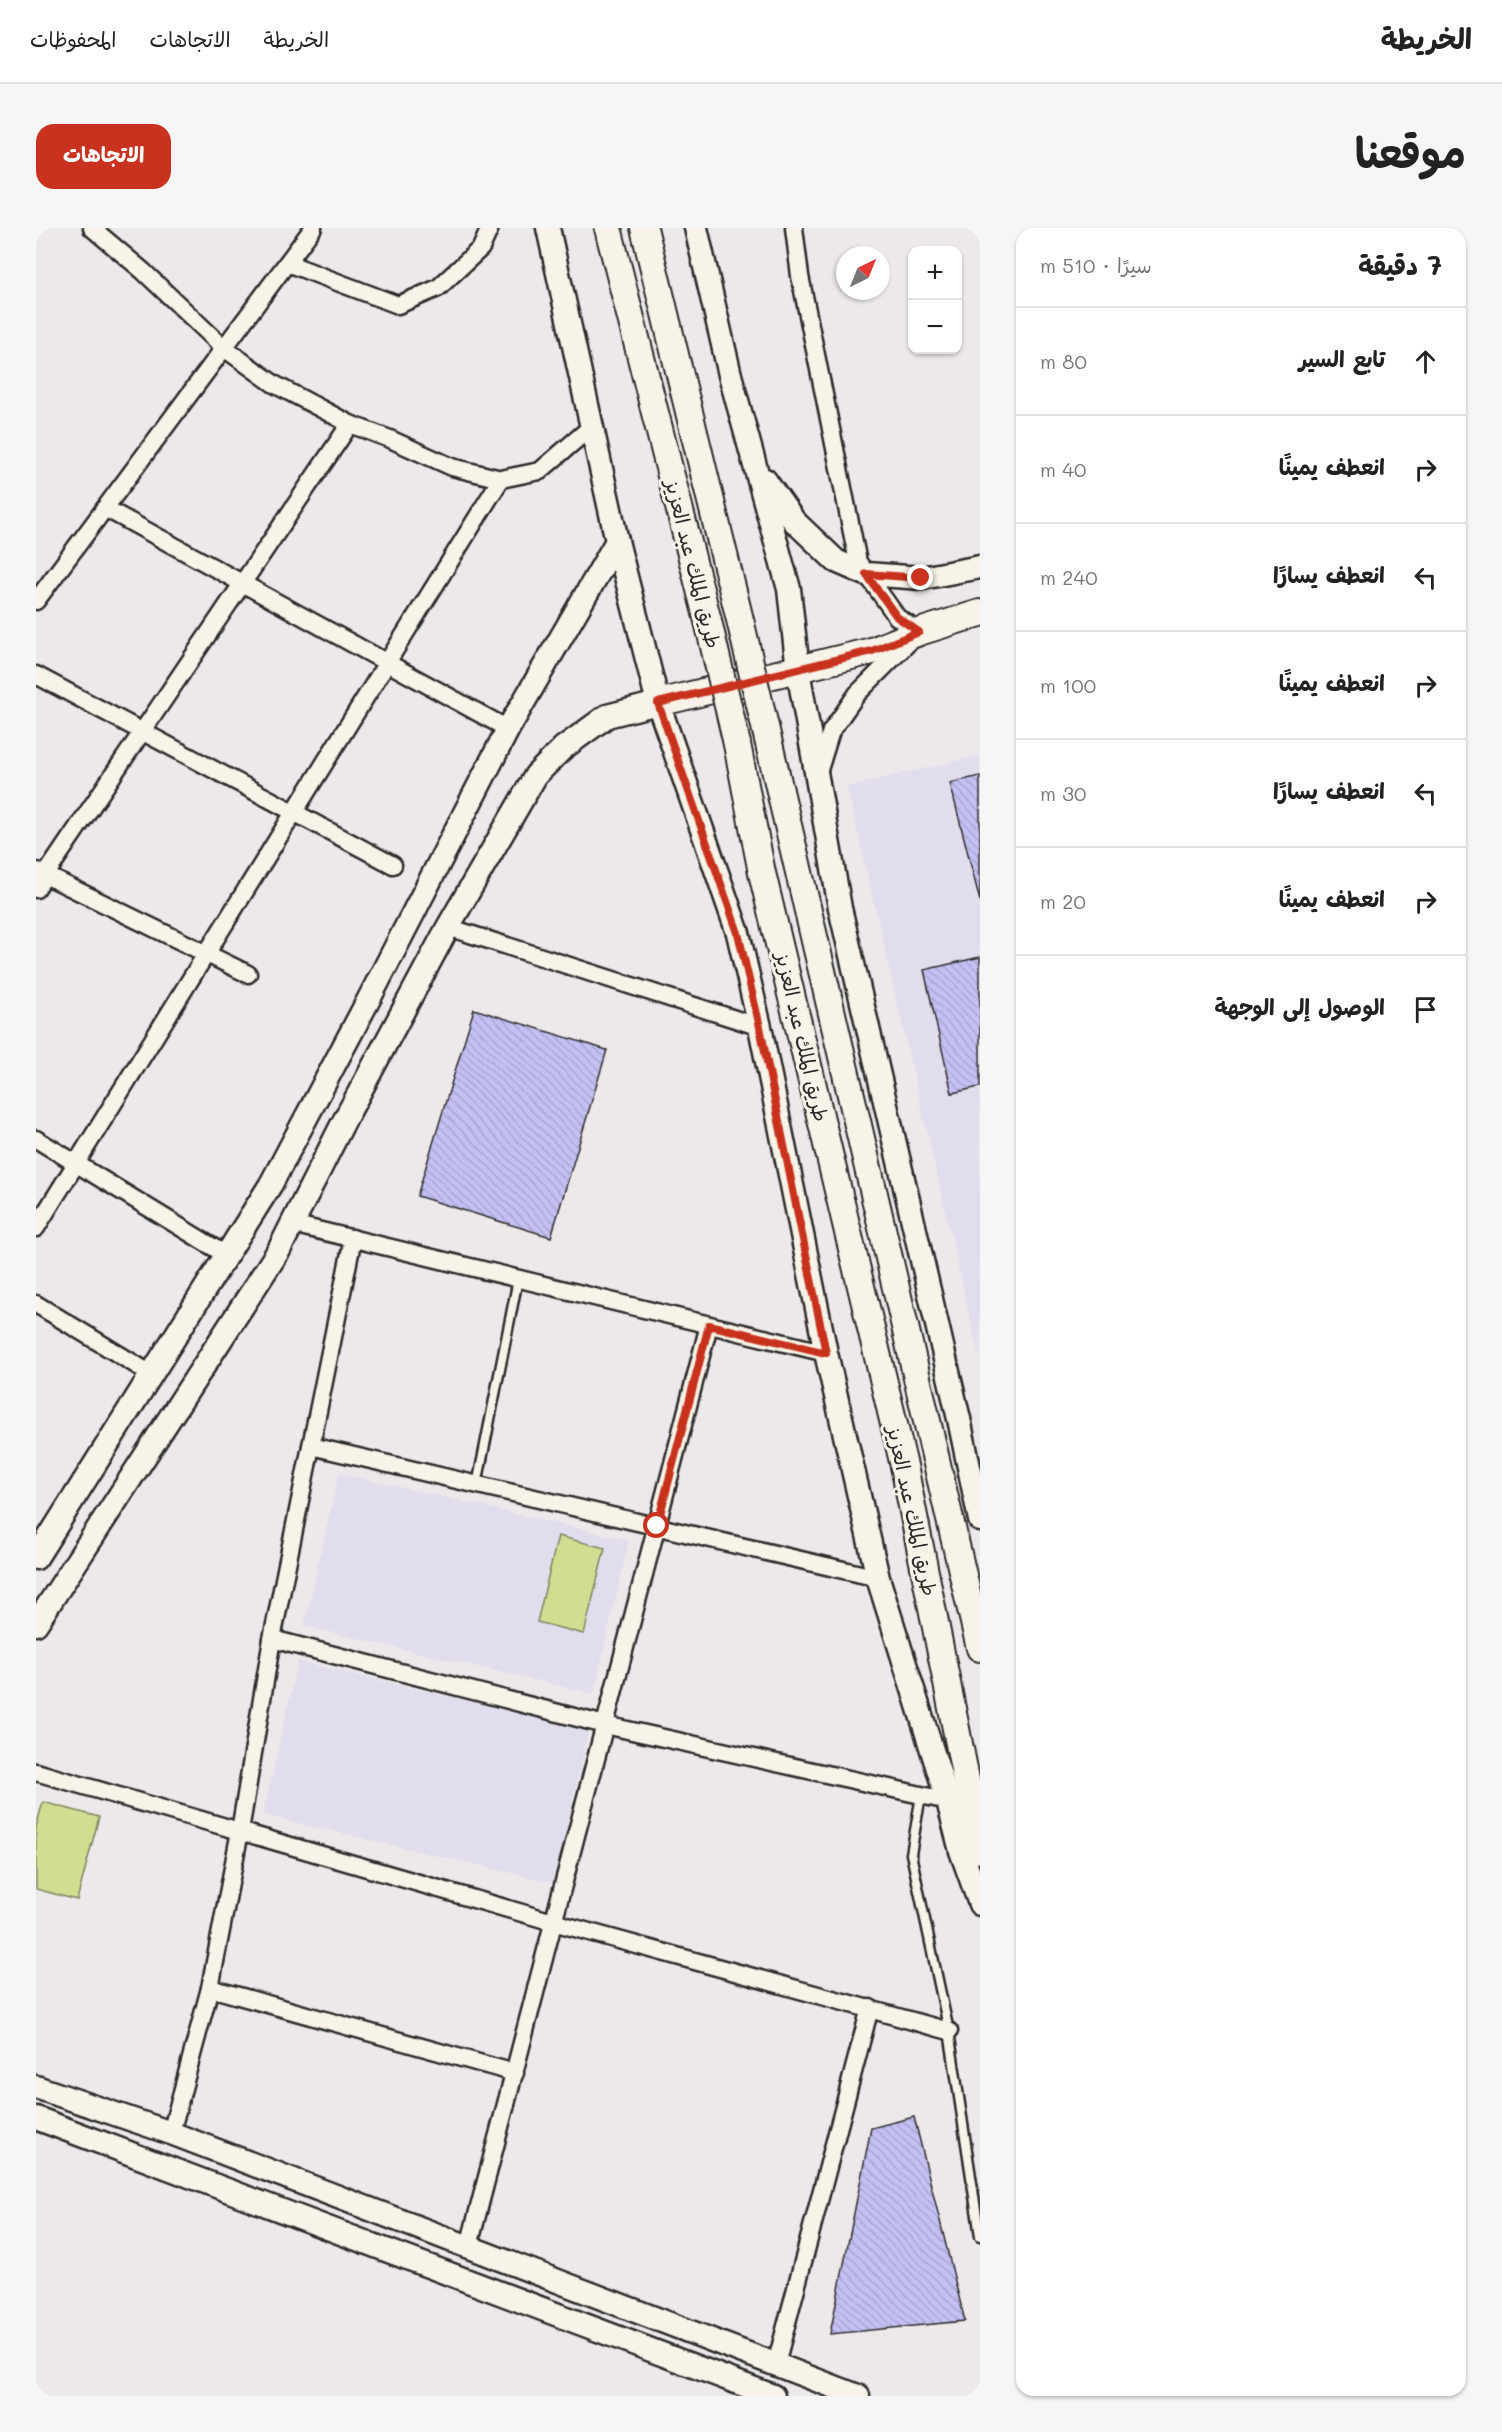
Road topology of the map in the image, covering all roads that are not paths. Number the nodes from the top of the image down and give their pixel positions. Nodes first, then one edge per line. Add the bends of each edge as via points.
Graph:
1 (92, 228) edge
2 (313, 228) edge
3 (490, 228) edge
4 (548, 228) edge
5 (608, 228) edge
6 (644, 228) edge
7 (696, 228) edge
8 (794, 228) edge
9 (287, 263) junction
10 (224, 348) junction
11 (350, 424) junction
12 (592, 426) junction
13 (755, 466) junction
14 (501, 479) junction
15 (105, 508) junction
16 (617, 541) junction
17 (980, 567) edge
18 (866, 574) junction
19 (244, 584) junction
20 (36, 601) edge
21 (980, 613) edge
22 (919, 632) junction
23 (387, 663) junction
24 (798, 670) junction
25 (36, 675) edge
26 (658, 703) junction
27 (508, 729) junction
28 (143, 732) junction
29 (817, 775) junction
30 (294, 813) junction
31 (393, 865) dead end
32 (39, 878) edge
33 (448, 927) junction
34 (207, 953) junction
35 (248, 974) dead end
36 (760, 1027) junction
37 (36, 1139) edge
38 (76, 1164) junction
39 (292, 1224) junction
40 (36, 1228) edge
41 (353, 1238) junction
42 (226, 1254) junction
43 (518, 1279) junction
44 (36, 1304) edge
45 (709, 1325) junction
46 (826, 1353) junction
47 (152, 1374) junction
48 (311, 1446) junction
49 (477, 1485) junction
50 (980, 1520) edge
51 (657, 1526) junction
52 (36, 1558) edge
53 (878, 1578) junction
54 (36, 1624) edge
55 (272, 1639) junction
56 (980, 1648) edge
57 (605, 1725) junction
58 (36, 1772) edge
59 (921, 1795) junction
60 (948, 1802) junction
61 (240, 1831) junction
62 (980, 1850) edge
63 (980, 1904) edge
64 (553, 1922) junction
65 (210, 1988) junction
66 (870, 2008) junction
67 (950, 2031) junction
68 (515, 2073) junction
69 (36, 2087) edge
70 (36, 2118) edge
71 (171, 2133) junction
72 (980, 2236) edge
73 (469, 2246) junction
74 (776, 2364) junction
75 (773, 2396) edge
76 (858, 2396) edge

1 - 10 street
2 - 9 street
3 - 9 street via 481,248 438,288 398,305
4 - 12 street
5 - 62 main road, طريق الملك عبد العزيز, bridge via 708,621 762,873 904,1467
6 - 56 main road, bridge via 741,624
7 - 13 street
8 - 18 street via 800,276 858,562
9 - 10 street
10 - 11 street via 274,384
10 - 15 street
11 - 14 street via 452,467
11 - 19 street
12 - 14 street via 540,471
12 - 16 street
13 - 18 street via 794,521 836,561
13 - 24 street via 789,589
14 - 23 street
15 - 19 street
15 - 20 street
16 - 26 street
16 - 27 street
17 - 18 street via 921,578
18 - 22 street via 897,617
19 - 23 street
19 - 28 street
21 - 22 main road
22 - 24 main road via 872,651
22 - 29 street via 857,694 831,730
23 - 27 street
23 - 30 street
24 - 26 main road
24 - 29 street
25 - 28 street
26 - 33 street via 608,716 563,748 536,775
26 - 36 street via 738,933
27 - 42 street via 271,1184
28 - 30 street
28 - 32 street
29 - 50 street via 840,908
30 - 31 street
30 - 34 street
32 - 34 street
33 - 36 street
33 - 39 street
34 - 35 street
34 - 38 street
36 - 46 street
37 - 38 street
38 - 40 street
38 - 42 street
39 - 41 street
39 - 54 street via 279,1250
41 - 43 street
41 - 48 street
42 - 47 street
43 - 45 street
43 - 49 lane
44 - 47 street
45 - 46 street
45 - 51 street
46 - 53 street
47 - 52 street
48 - 49 street
48 - 55 street
49 - 51 street
51 - 53 street
51 - 57 street
53 - 60 street
55 - 57 street
55 - 61 street
57 - 59 street
57 - 64 street
58 - 61 street
59 - 60 street
59 - 67 lane via 911,1854
60 - 63 street
61 - 64 street
61 - 65 street
64 - 66 street
64 - 68 street
65 - 68 street
65 - 71 street
66 - 67 street
66 - 74 street
67 - 72 lane
68 - 73 street
69 - 71 street
70 - 75 street
71 - 73 street
73 - 74 street
74 - 76 street

